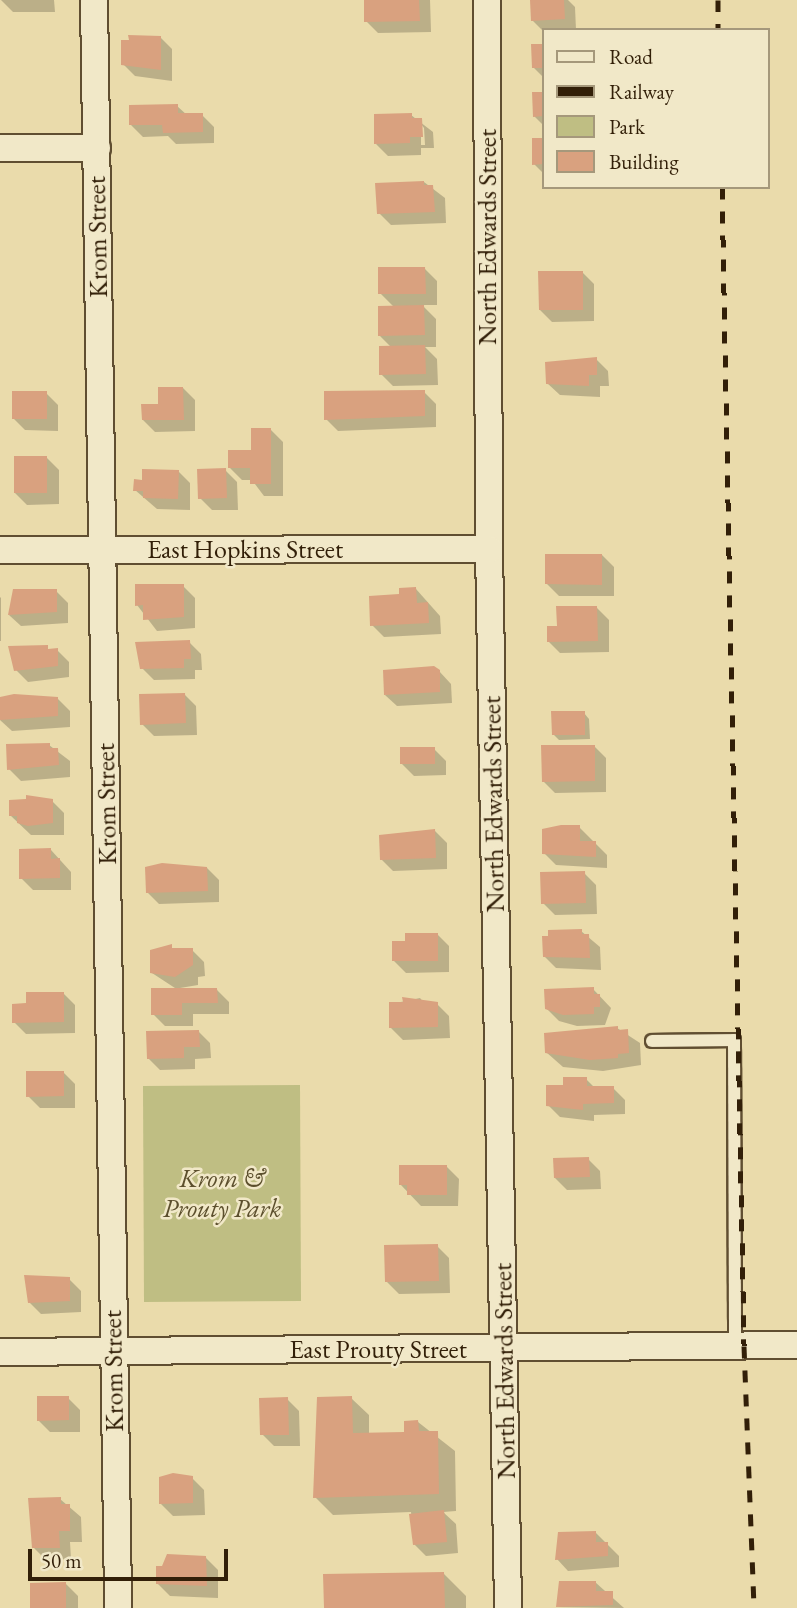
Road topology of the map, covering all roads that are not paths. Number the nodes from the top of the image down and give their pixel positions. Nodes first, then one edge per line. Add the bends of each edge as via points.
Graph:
1 (94, 0) edge
2 (487, 0) edge
3 (0, 148) edge
4 (97, 148) junction
5 (489, 549) junction
6 (0, 550) edge
7 (103, 550) junction
8 (652, 1041) dead end
9 (797, 1345) edge
10 (735, 1346) junction
11 (505, 1349) junction
12 (0, 1352) edge
13 (114, 1352) junction
14 (118, 1608) edge
15 (509, 1608) edge

1 - 4 street, Krom Street
2 - 5 street, North Edwards Street
3 - 4 street
4 - 7 street, Krom Street
5 - 7 street, East Hopkins Street
5 - 11 street, North Edwards Street
6 - 7 street, East Hopkins Street
7 - 13 street, Krom Street
8 - 10 lane via 734,1040
9 - 10 street, East Prouty Street
10 - 11 street, East Prouty Street
11 - 13 street, East Prouty Street
11 - 15 street, North Edwards Street
12 - 13 street, East Prouty Street
13 - 14 street, Krom Street

